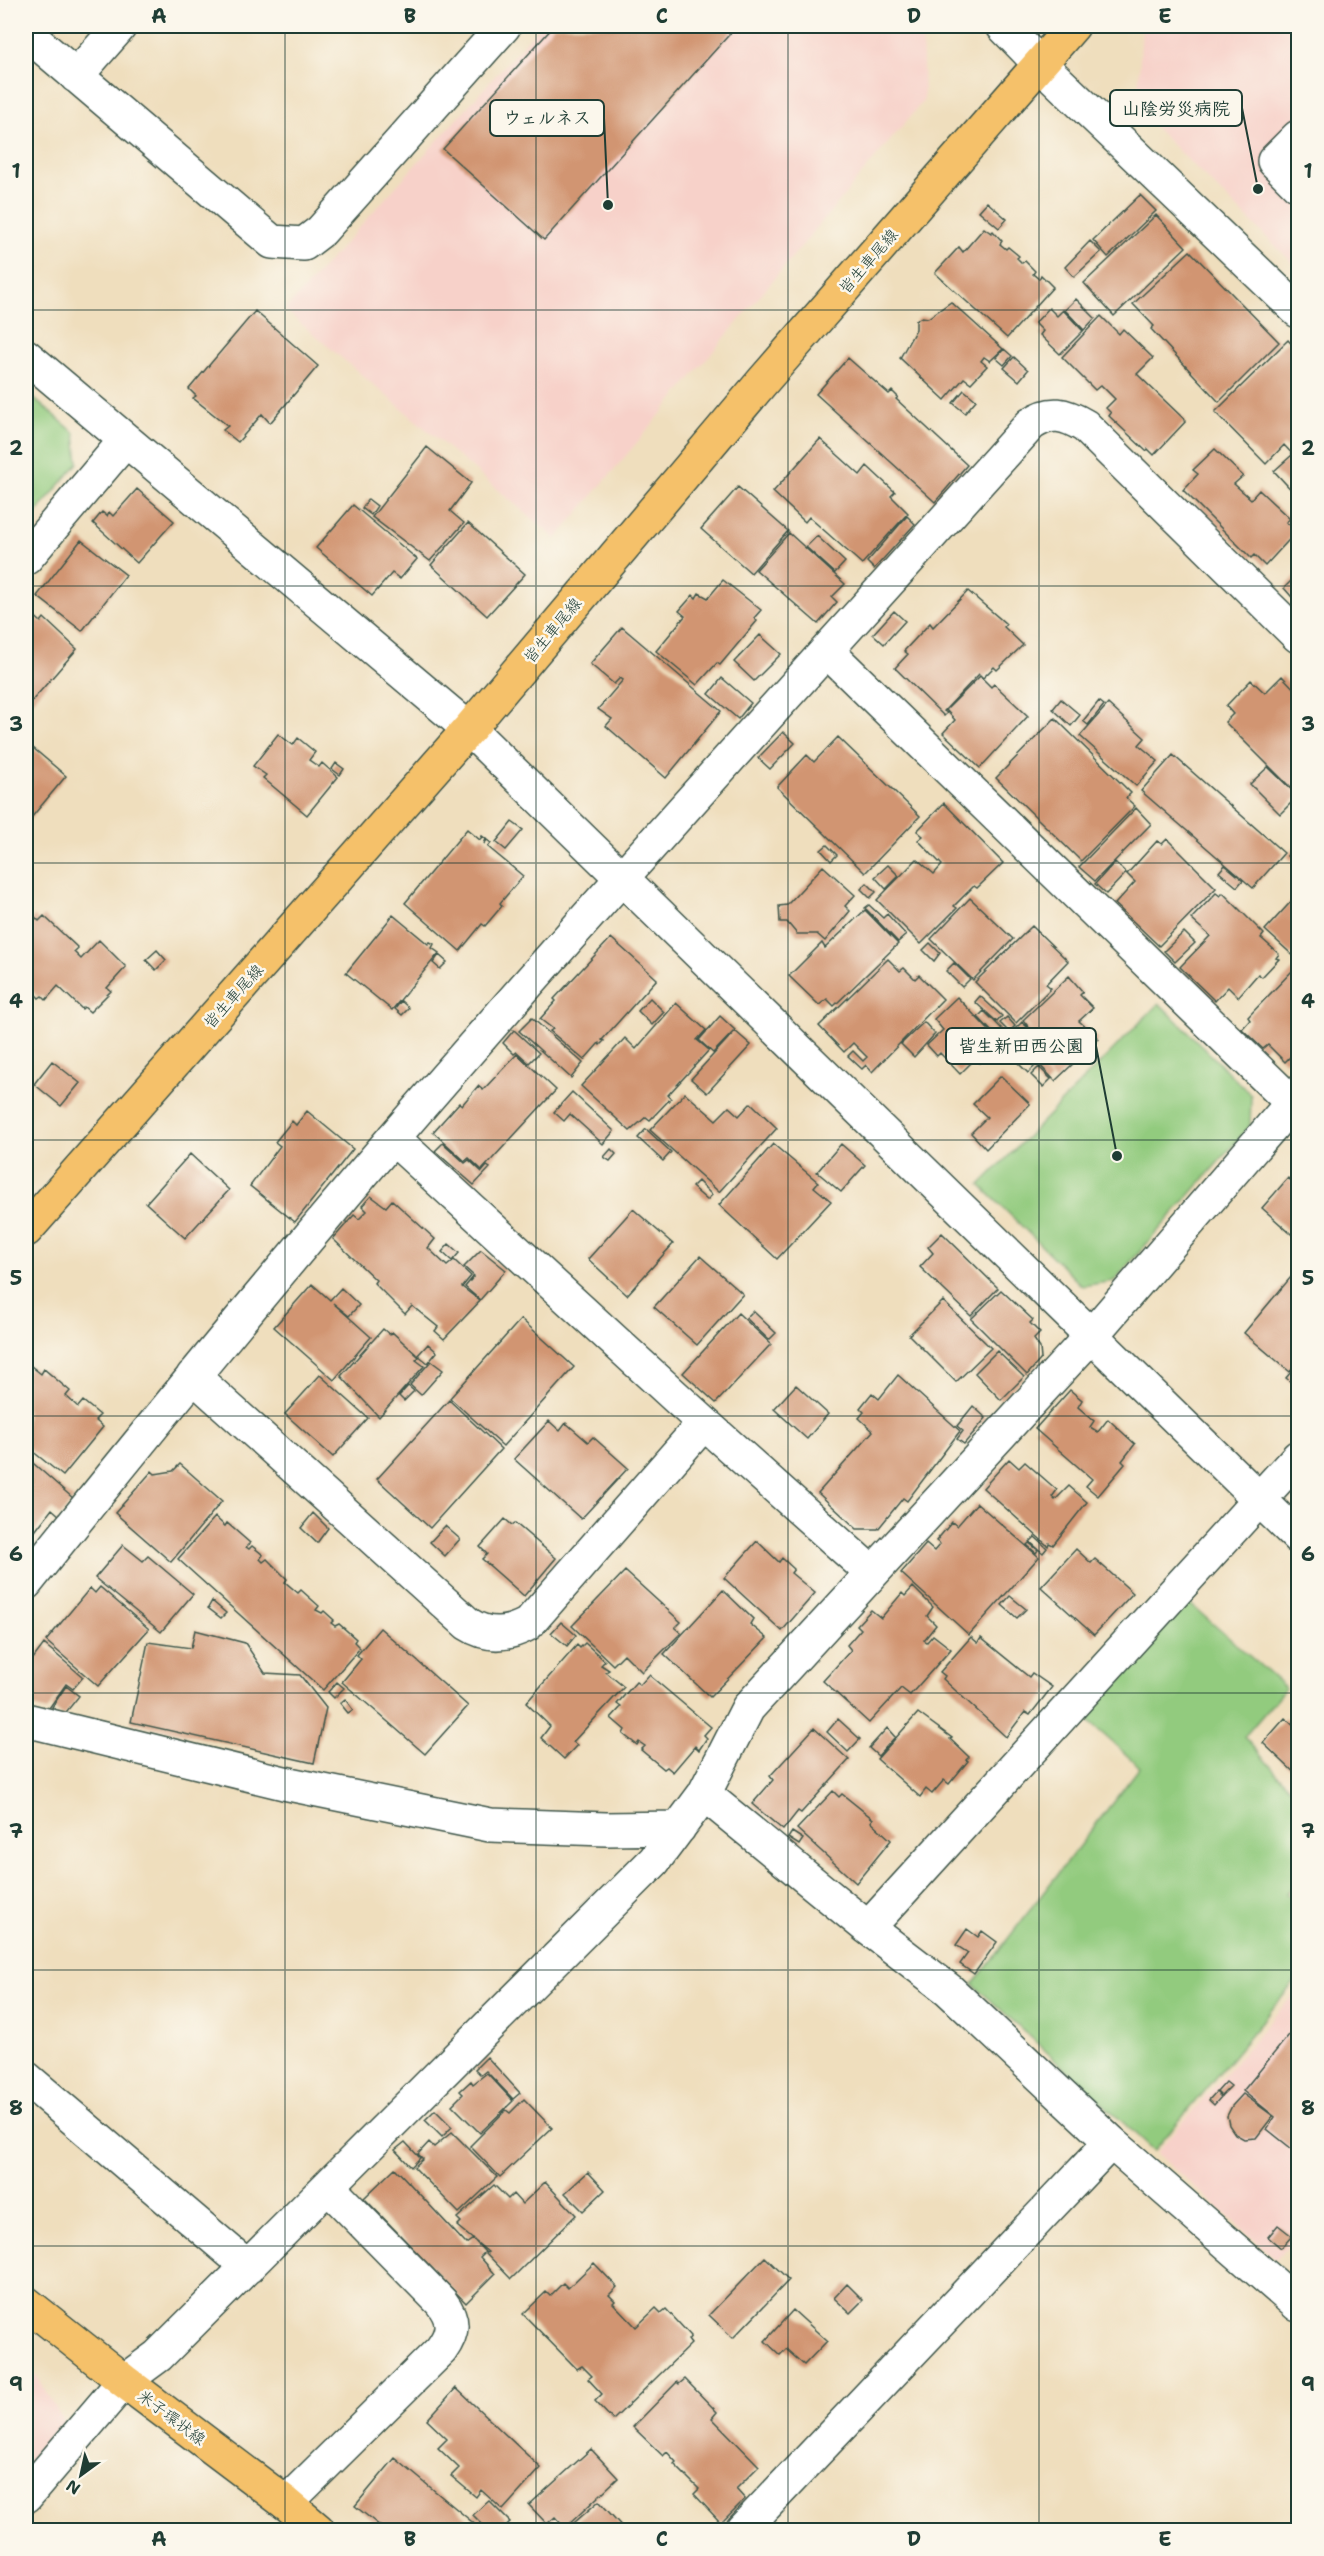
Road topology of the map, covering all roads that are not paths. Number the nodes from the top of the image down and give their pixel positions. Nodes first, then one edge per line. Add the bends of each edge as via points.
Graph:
1 (120, 26) edge
2 (504, 26) edge
3 (1003, 26) edge
4 (1073, 26) edge
5 (26, 33) edge
6 (1041, 65) junction
7 (76, 76) junction
8 (1299, 137) edge
9 (1299, 185) edge
10 (1299, 311) edge
11 (26, 356) edge
12 (125, 441) junction
13 (26, 558) edge
14 (1299, 636) edge
15 (827, 651) junction
16 (469, 729) junction
17 (622, 877) junction
18 (1295, 1100) edge
19 (393, 1138) junction
20 (26, 1230) edge
21 (1091, 1336) junction
22 (193, 1376) junction
23 (704, 1423) junction
24 (1299, 1457) edge
25 (1260, 1501) junction
26 (1299, 1537) edge
27 (872, 1573) junction
28 (26, 1583) edge
29 (26, 1720) edge
30 (704, 1794) junction
31 (679, 1828) junction
32 (868, 1928) junction
33 (26, 2078) edge
34 (1112, 2142) junction
35 (329, 2188) junction
36 (248, 2266) junction
37 (26, 2303) edge
38 (1299, 2305) edge
39 (124, 2381) junction
40 (26, 2496) edge
41 (286, 2503) junction
42 (318, 2530) edge
43 (742, 2530) edge

1 - 7 street
2 - 7 street via 321,231 304,244 272,242
3 - 6 street
4 - 6 main road, 皆生車尾線
5 - 7 street
6 - 10 street
6 - 16 main road, 皆生車尾線 via 763,381
8 - 9 street via 1274,161
11 - 12 street
12 - 13 street
12 - 16 street
14 - 15 street via 1085,426 1066,415 1051,414 1031,424
15 - 17 street
15 - 18 street
16 - 17 street
16 - 20 main road, 皆生車尾線
17 - 19 street
17 - 21 street
18 - 21 street
19 - 22 street
19 - 23 street
21 - 25 street
21 - 27 street
22 - 23 street via 468,1624 489,1633 514,1632 528,1624
22 - 28 street
23 - 27 street
24 - 25 street
25 - 26 street
25 - 32 street
27 - 30 street via 748,1708
29 - 31 street via 284,1783 490,1825
30 - 31 street
30 - 32 street
31 - 35 street via 654,1860
32 - 34 street via 949,1990
33 - 36 street
34 - 38 street
34 - 43 street
35 - 36 street
35 - 41 street via 441,2302 449,2312 453,2328 441,2350
36 - 39 street via 158,2356
37 - 39 main road, 米子環状線
39 - 40 street
39 - 41 main road, 米子環状線
41 - 42 main road, 米子環状線

